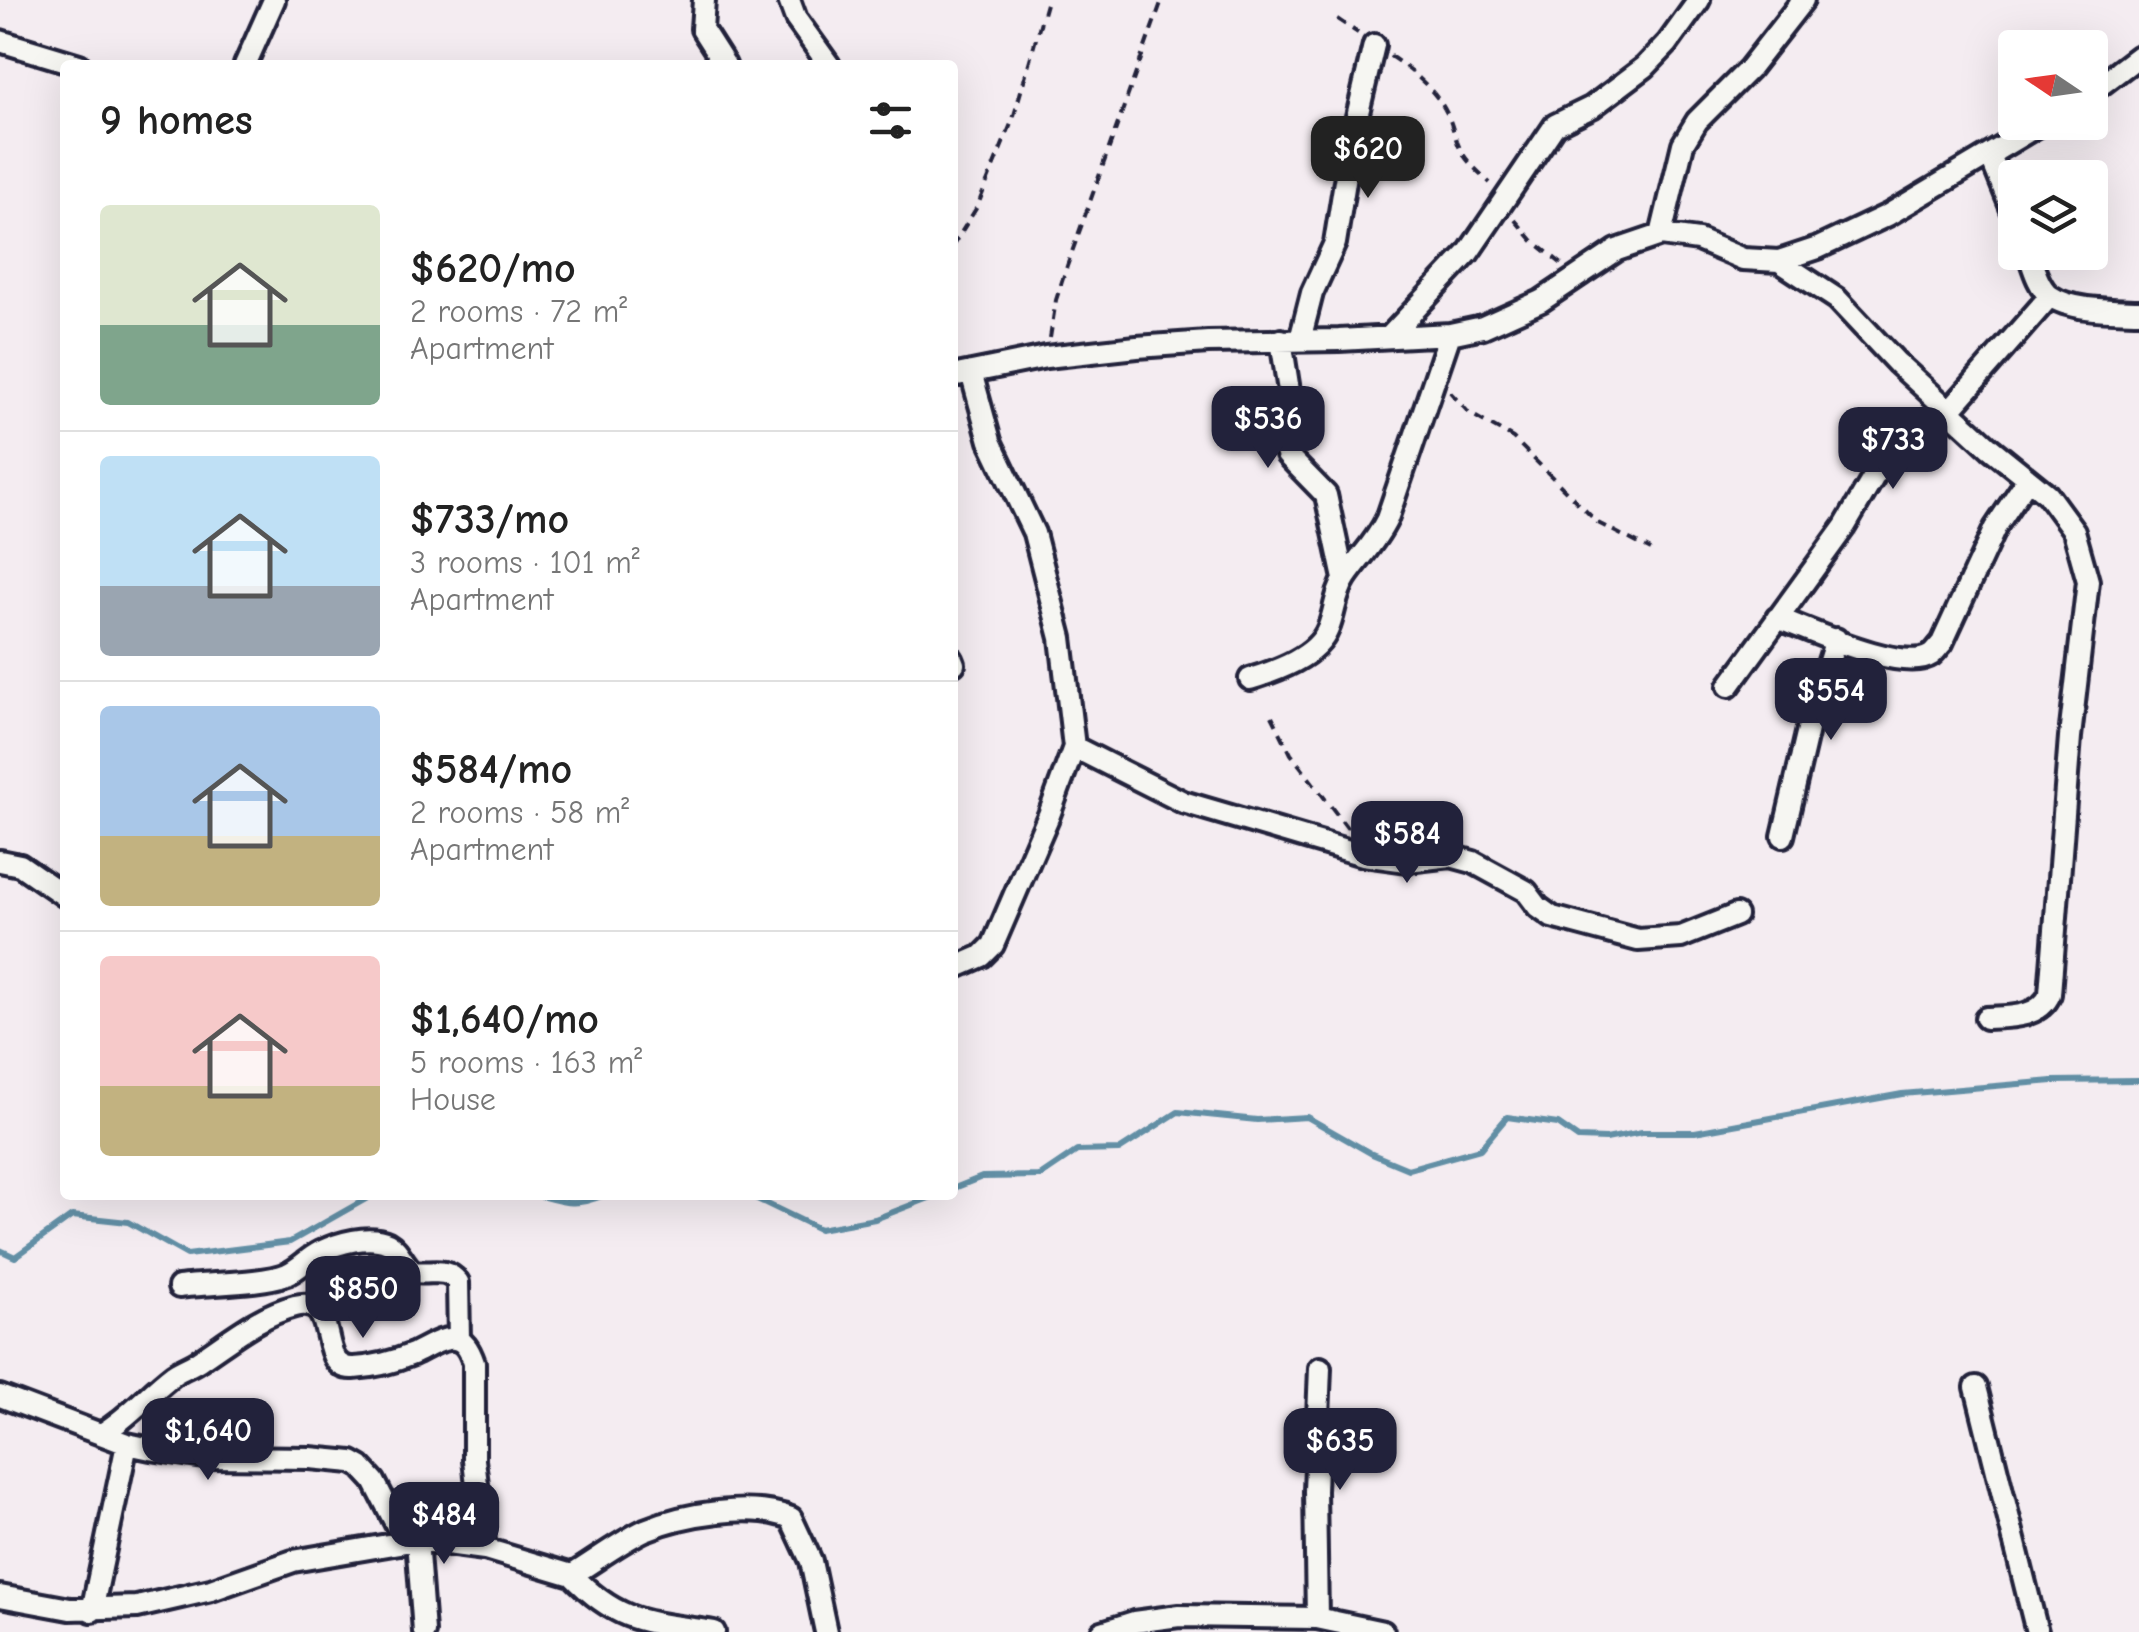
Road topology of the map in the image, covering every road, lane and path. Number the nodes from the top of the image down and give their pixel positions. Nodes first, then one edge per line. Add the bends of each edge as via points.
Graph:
1 (274, 0) edge
2 (704, 0) edge
3 (789, 0) edge
4 (1162, 0) edge
5 (1698, 0) edge
6 (1803, 0) edge
7 (1046, 1) edge
8 (1337, 19) dead end
9 (0, 41) edge
10 (1374, 44) junction
11 (2139, 56) edge
12 (63, 60) edge
13 (247, 60) edge
14 (722, 60) edge
15 (825, 60) edge
16 (2108, 79) edge
17 (2015, 140) edge
18 (1990, 155) junction
19 (1998, 175) edge
20 (1504, 198) junction
21 (1661, 235) junction
22 (958, 237) edge
23 (1779, 261) junction
24 (2034, 270) edge
25 (1577, 274) junction
26 (2050, 296) junction
27 (2139, 311) edge
28 (1450, 334) junction
29 (1390, 336) junction
30 (1290, 340) junction
31 (1046, 358) junction
32 (1434, 373) junction
33 (962, 374) edge
34 (1949, 411) junction
35 (2027, 480) junction
36 (1650, 550) dead end
37 (1344, 579) junction
38 (1778, 618) junction
39 (1836, 639) junction
40 (1250, 679) dead end
41 (1730, 686) dead end
42 (1272, 716) dead end
43 (1074, 747) junction
44 (1782, 836) dead end
45 (1362, 855) junction
46 (0, 861) edge
47 (60, 893) edge
48 (1736, 915) dead end
49 (958, 967) edge
50 (1986, 1018) dead end
51 (178, 1287) dead end
52 (460, 1340) junction
53 (1320, 1368) dead end
54 (1976, 1386) dead end
55 (0, 1396) edge
56 (103, 1433) junction
57 (126, 1444) junction
58 (416, 1540) junction
59 (485, 1550) junction
60 (572, 1575) junction
61 (0, 1596) edge
62 (92, 1610) junction
63 (1317, 1618) junction
64 (424, 1632) edge
65 (714, 1632) edge
66 (826, 1632) edge
67 (1102, 1632) edge
68 (1383, 1632) edge
69 (2038, 1632) edge

1 - 13 street
2 - 14 street via 702,29
3 - 15 street
4 - 31 path via 1056,300
5 - 20 street via 1645,66 1592,107 1554,126
6 - 21 street via 1683,144
7 - 22 path via 1013,120 978,207
8 - 10 path
9 - 12 street
10 - 20 path via 1407,66 1435,97 1465,157
10 - 30 street via 1335,242
11 - 16 street
17 - 18 street
18 - 19 street
18 - 23 street via 1888,215
20 - 25 path via 1518,226
20 - 29 street via 1468,253
21 - 23 street via 1698,240 1743,259
21 - 25 street via 1616,250
23 - 34 street via 1837,299
24 - 26 street
25 - 28 street via 1510,317
26 - 27 street via 2089,308
26 - 34 street
28 - 29 street
28 - 32 street
29 - 30 street
30 - 31 street
30 - 37 street via 1292,410 1284,443 1287,455 1326,495
31 - 33 street
32 - 36 path via 1469,413 1513,438 1598,523
32 - 37 street via 1387,519 1376,543
33 - 43 street via 1038,548 1061,638
34 - 35 street
34 - 38 street via 1896,449 1876,473
35 - 39 street via 1994,528 1930,656 1886,656
35 - 50 street via 2047,494 2074,532 2088,580 2050,994 2035,1011
37 - 40 street via 1321,640 1277,670
38 - 39 street
38 - 41 street
39 - 44 street
42 - 45 path
43 - 45 street via 1184,802
43 - 49 street via 993,945
45 - 48 street via 1473,862 1526,891 1552,917 1638,940 1681,938
46 - 47 street via 20,865
51 - 52 street via 290,1274 342,1244 386,1242 412,1272 440,1270 458,1282
52 - 56 street via 345,1368 333,1358 321,1313 300,1304 225,1340
52 - 59 street via 474,1363 474,1460
53 - 63 street
54 - 69 street
55 - 56 street
56 - 57 street
57 - 58 street via 204,1458 352,1462 374,1481 396,1524
57 - 62 street
58 - 59 street
58 - 62 street via 294,1562 179,1599
58 - 64 street
59 - 60 street
60 - 65 street via 620,1614
60 - 66 street via 646,1530 703,1514 776,1512 791,1518 812,1561
61 - 62 street
63 - 67 street via 1180,1616
63 - 68 street

